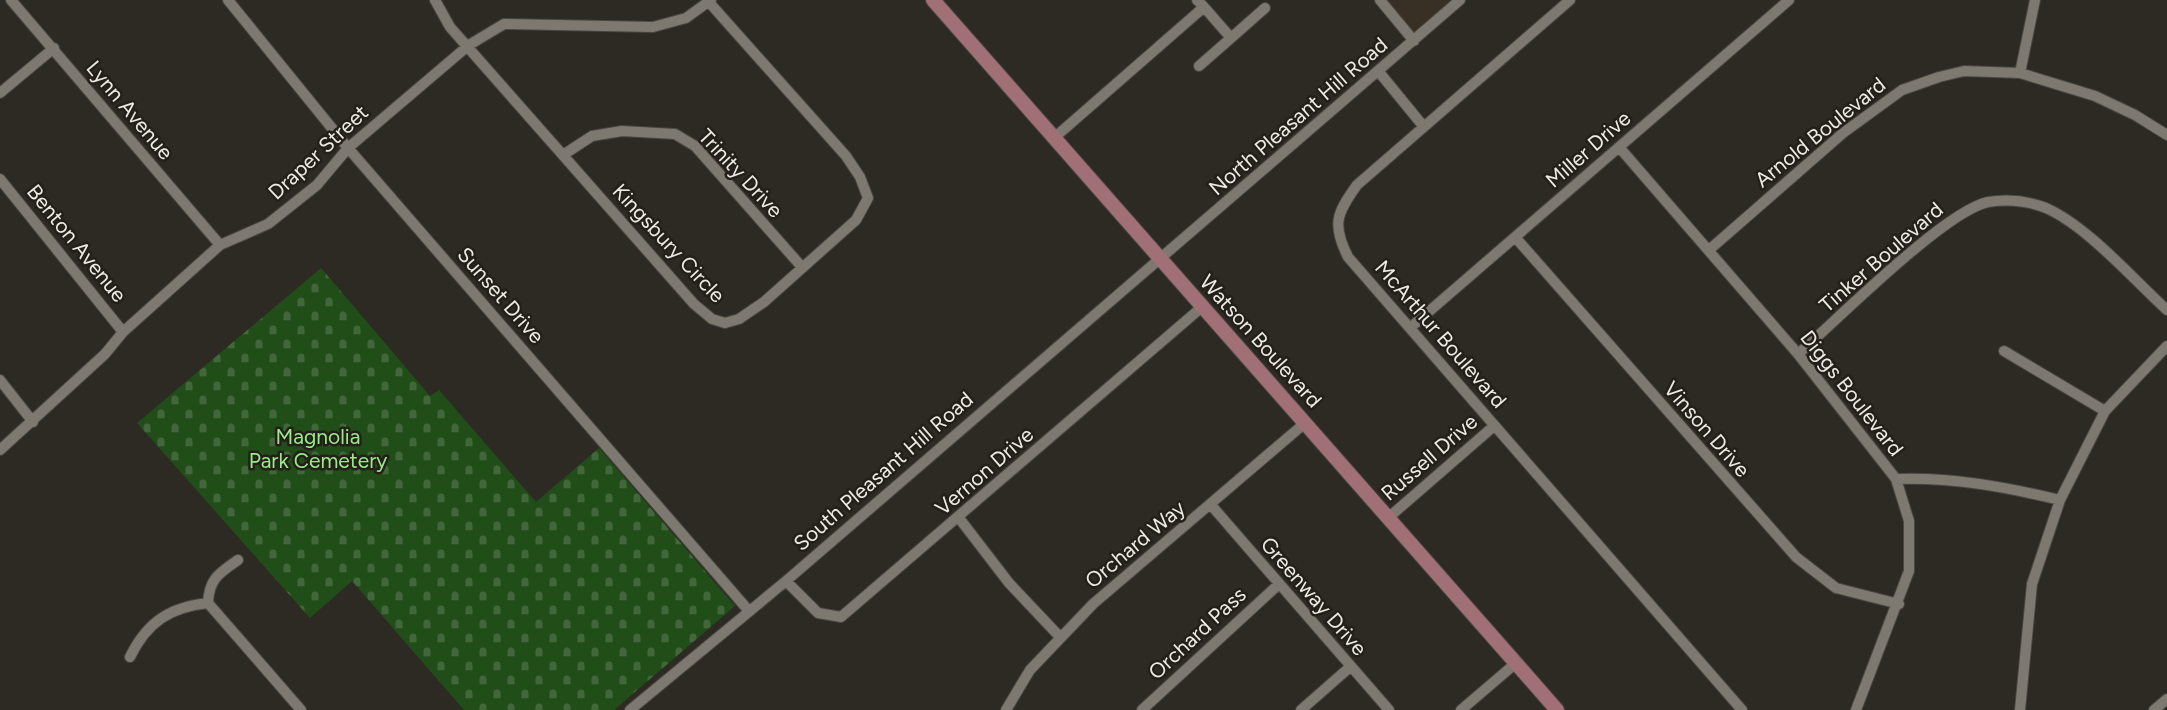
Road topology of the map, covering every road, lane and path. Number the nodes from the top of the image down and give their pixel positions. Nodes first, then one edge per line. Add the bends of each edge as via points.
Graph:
1 (12, 0) edge
2 (228, 0) edge
3 (435, 0) edge
4 (933, 0) edge
5 (1380, 0) edge
6 (1460, 0) edge
7 (1570, 0) edge
8 (1789, 0) edge
9 (2035, 0) edge
10 (709, 1) edge
11 (1200, 4) edge
12 (1265, 8) dead end
13 (1231, 38) junction
14 (1414, 41) junction
15 (469, 45) junction
16 (54, 48) junction
17 (1199, 66) dead end
18 (1379, 72) junction
19 (2020, 73) junction
20 (0, 93) edge
21 (1424, 127) junction
22 (2167, 135) edge
23 (1054, 138) junction
24 (1619, 147) junction
25 (348, 148) junction
26 (563, 155) junction
27 (0, 179) edge
28 (1515, 237) junction
29 (220, 245) junction
30 (1709, 250) junction
31 (1160, 259) junction
32 (801, 266) junction
33 (1202, 307) junction
34 (2167, 310) edge
35 (1411, 327) junction
36 (123, 332) junction
37 (2167, 346) edge
38 (2004, 351) dead end
39 (1798, 354) junction
40 (0, 380) edge
41 (2105, 411) junction
42 (33, 422) junction
43 (1305, 423) junction
44 (1494, 426) junction
45 (0, 450) edge
46 (1896, 479) junction
47 (2060, 500) junction
48 (1211, 505) junction
49 (1388, 518) junction
50 (959, 519) junction
51 (238, 560) dead end
52 (786, 581) junction
53 (1279, 584) junction
54 (208, 603) junction
55 (1899, 604) junction
56 (749, 611) junction
57 (1060, 637) junction
58 (130, 657) dead end
59 (1516, 663) junction
60 (1350, 667) junction
61 (2167, 699) edge
62 (301, 710) edge
63 (630, 710) edge
64 (1006, 710) edge
65 (1142, 710) edge
66 (1301, 710) edge
67 (1389, 710) edge
68 (1461, 710) edge
69 (1557, 710) edge
70 (1742, 710) edge
71 (1856, 710) edge
72 (2020, 710) edge
73 (2154, 710) edge

1 - 16 street, Lynn Avenue
2 - 25 street, Sunset Drive
3 - 15 street, Kingsbury Circle via 450,27
4 - 23 main road, Watson Boulevard
5 - 14 street
6 - 14 street, North Pleasant Hill Road
7 - 21 street, McArthur Boulevard
8 - 24 street, Miller Drive
9 - 19 street
10 - 15 street, Draper Street via 672,24 505,24
10 - 32 street, Kingsbury Circle via 846,156 868,198 856,220
11 - 13 street
11 - 23 street
12 - 13 street
13 - 17 street
14 - 18 street, North Pleasant Hill Road
15 - 25 street, Draper Street
15 - 26 street, Kingsbury Circle
16 - 20 street
16 - 29 street, Lynn Avenue
18 - 21 street
18 - 31 street, North Pleasant Hill Road
19 - 22 street, Arnold Boulevard via 2095,96
19 - 30 street, Arnold Boulevard via 1964,71 1902,90 1843,134
21 - 35 street, McArthur Boulevard via 1357,185 1340,208 1337,234 1348,257
23 - 31 main road, Watson Boulevard
24 - 28 street, Miller Drive
24 - 30 street, Diggs Boulevard
25 - 29 street, Draper Street via 317,185 268,224
25 - 56 street, Sunset Drive
26 - 32 street, Trinity Drive via 592,136 622,131 675,134 695,146
26 - 32 street, Kingsbury Circle via 712,319 725,323 739,319
27 - 36 street, Benton Avenue
28 - 35 street, Miller Drive
28 - 55 street, Vinson Drive via 1796,557 1836,589
29 - 36 street, Draper Street
30 - 39 street, Diggs Boulevard
31 - 33 main road, Watson Boulevard
31 - 52 street, South Pleasant Hill Road
33 - 43 main road, Watson Boulevard
33 - 50 street, Vernon Drive
34 - 39 street, Tinker Boulevard via 2063,217 2028,202 1987,202 1946,224
35 - 44 street, McArthur Boulevard
36 - 42 street, Draper Street
37 - 41 street
38 - 41 street
39 - 46 street, Diggs Boulevard
40 - 42 street
41 - 47 street
42 - 45 street, Draper Street
43 - 48 street, Orchard Way
43 - 49 main road, Watson Boulevard
44 - 49 street, Russell Drive
44 - 70 street, McArthur Boulevard
46 - 47 street via 1930,478 2012,488
46 - 55 street, Diggs Boulevard via 1909,522 1911,555
47 - 72 street via 2032,584
48 - 53 street, Greenway Drive
48 - 57 street, Orchard Way
49 - 59 main road, Watson Boulevard
50 - 52 street, Vernon Drive via 841,617 818,613
50 - 57 street via 1009,583
51 - 54 street via 216,575 209,586
52 - 56 street, South Pleasant Hill Road
53 - 60 street, Greenway Drive
53 - 65 street, Orchard Pass
54 - 58 street via 181,606 152,625
54 - 62 street
55 - 71 street, Diggs Boulevard
56 - 63 street, South Pleasant Hill Road
57 - 64 street, Orchard Way via 1030,670
59 - 68 street
59 - 69 main road, Watson Boulevard
60 - 66 street
60 - 67 street, Greenway Drive
61 - 73 street

